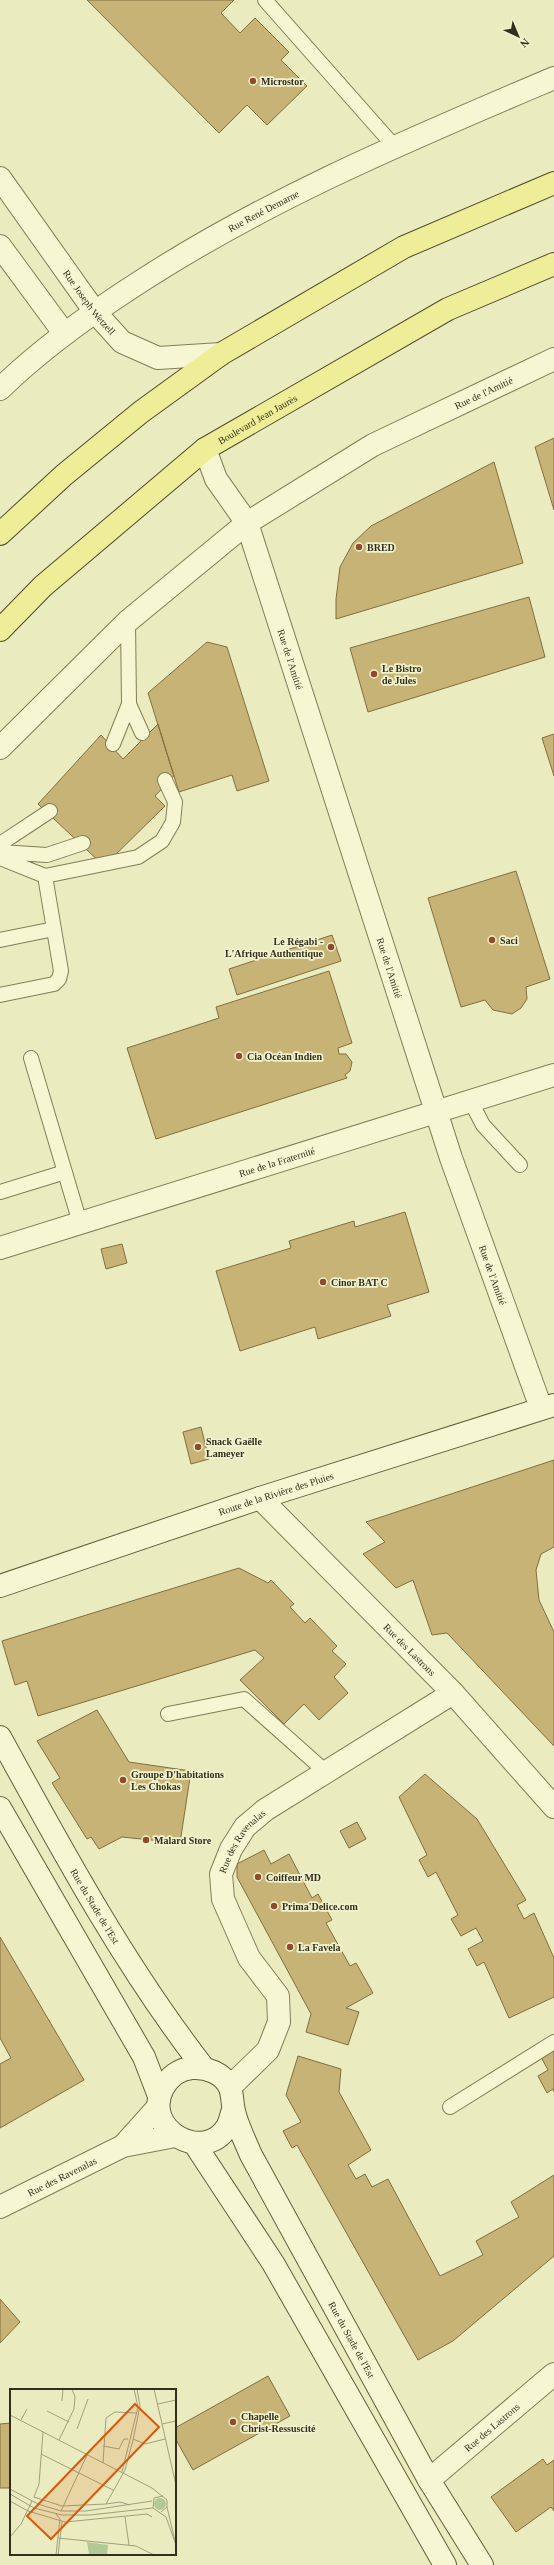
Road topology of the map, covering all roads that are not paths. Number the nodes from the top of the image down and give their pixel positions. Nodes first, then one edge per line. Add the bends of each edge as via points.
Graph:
1 (265, 0) edge
2 (554, 78) edge
3 (394, 146) junction
4 (0, 178) edge
5 (554, 183) edge
6 (0, 246) edge
7 (553, 264) edge
8 (94, 312) junction
9 (64, 333) junction
10 (221, 354) junction
11 (554, 359) edge
12 (0, 389) edge
13 (205, 448) junction
14 (247, 524) junction
15 (0, 534) edge
16 (128, 621) junction
17 (0, 630) edge
18 (129, 704) junction
19 (142, 733) dead end
20 (113, 744) dead end
21 (0, 748) edge
22 (165, 780) dead end
23 (50, 811) dead end
24 (83, 843) dead end
25 (0, 844) edge
26 (0, 852) edge
27 (0, 858) edge
28 (45, 876) junction
29 (54, 930) junction
30 (0, 940) edge
31 (0, 995) edge
32 (31, 1058) dead end
33 (554, 1076) edge
34 (472, 1102) junction
35 (438, 1112) junction
36 (520, 1165) dead end
37 (65, 1172) junction
38 (0, 1192) edge
39 (80, 1223) junction
40 (0, 1248) edge
41 (548, 1407) edge
42 (260, 1498) junction
43 (0, 1586) edge
44 (453, 1693) junction
45 (168, 1714) dead end
46 (0, 1737) edge
47 (327, 1773) junction
48 (554, 1807) edge
49 (0, 1808) edge
50 (554, 2042) edge
51 (203, 2067) junction
52 (230, 2087) junction
53 (158, 2102) junction
54 (450, 2107) dead end
55 (234, 2110) junction
56 (185, 2140) junction
57 (123, 2146) junction
58 (0, 2207) edge
59 (554, 2374) edge
60 (429, 2480) junction
61 (445, 2565) edge
62 (482, 2565) edge

1 - 3 lane
2 - 3 street, Rue René Demarne
3 - 8 street, Rue René Demarne via 310,185 183,254
4 - 8 street, Rue Joseph Wetzell
5 - 10 main road via 404,247
6 - 9 street
7 - 13 main road, Boulevard Jean Jaurès via 448,310
8 - 9 street, Rue René Demarne
8 - 10 street, Rue Joseph Wetzell via 122,342 158,358
9 - 12 street, Rue René Demarne
10 - 15 main road via 141,412 70,470
11 - 14 street, Rue de l'Amitié via 373,445
13 - 14 street, Rue de l'Amitié via 216,479
13 - 17 main road, Boulevard Jean Jaurès via 43,586
14 - 16 street, Rue de l'Amitié
14 - 35 street, Rue de l'Amitié
16 - 18 lane
16 - 21 street, Rue de l'Amitié
18 - 19 lane
18 - 20 lane
22 - 28 lane via 175,802 173,822 162,841 138,857
23 - 25 lane
24 - 26 lane via 47,854
27 - 28 lane
28 - 29 lane
29 - 30 lane
29 - 31 lane via 61,971 59,979 54,984
32 - 37 lane
33 - 34 street, Rue de la Fraternité
34 - 35 street, Rue de la Fraternité
34 - 36 lane via 483,1125
35 - 39 street, Rue de la Fraternité
35 - 41 street, Rue de l'Amitié via 451,1158
37 - 38 lane
37 - 39 lane
39 - 40 street, Rue de la Fraternité
41 - 42 street, Route de la Rivière des Pluies
42 - 43 street, Route de la Rivière des Pluies
42 - 44 street, Rue des Lastrons
44 - 47 street, Rue des Ravenalas
44 - 48 street, Rue des Lastrons
45 - 47 lane via 244,1699
46 - 51 street, Rue du Stade de l'Est via 84,1888 177,2034
47 - 52 street, Rue des Ravenalas via 265,1810 245,1826 231,1849 221,1874 223,1899 249,1958 278,1996 279,2022 268,2050
49 - 53 street via 144,2057
50 - 54 lane
51 - 52 street via 218,2074
51 - 53 street via 184,2069 168,2079
52 - 55 street
53 - 56 street via 163,2124
53 - 57 street, Rue des Ravenalas
55 - 56 street via 227,2127 209,2141
55 - 60 street, Rue du Stade de l'Est via 251,2155
56 - 57 street, Rue des Ravenalas
56 - 61 street via 273,2263
57 - 58 street, Rue des Ravenalas
59 - 60 street, Rue des Lastrons
60 - 62 street, Rue du Stade de l'Est

